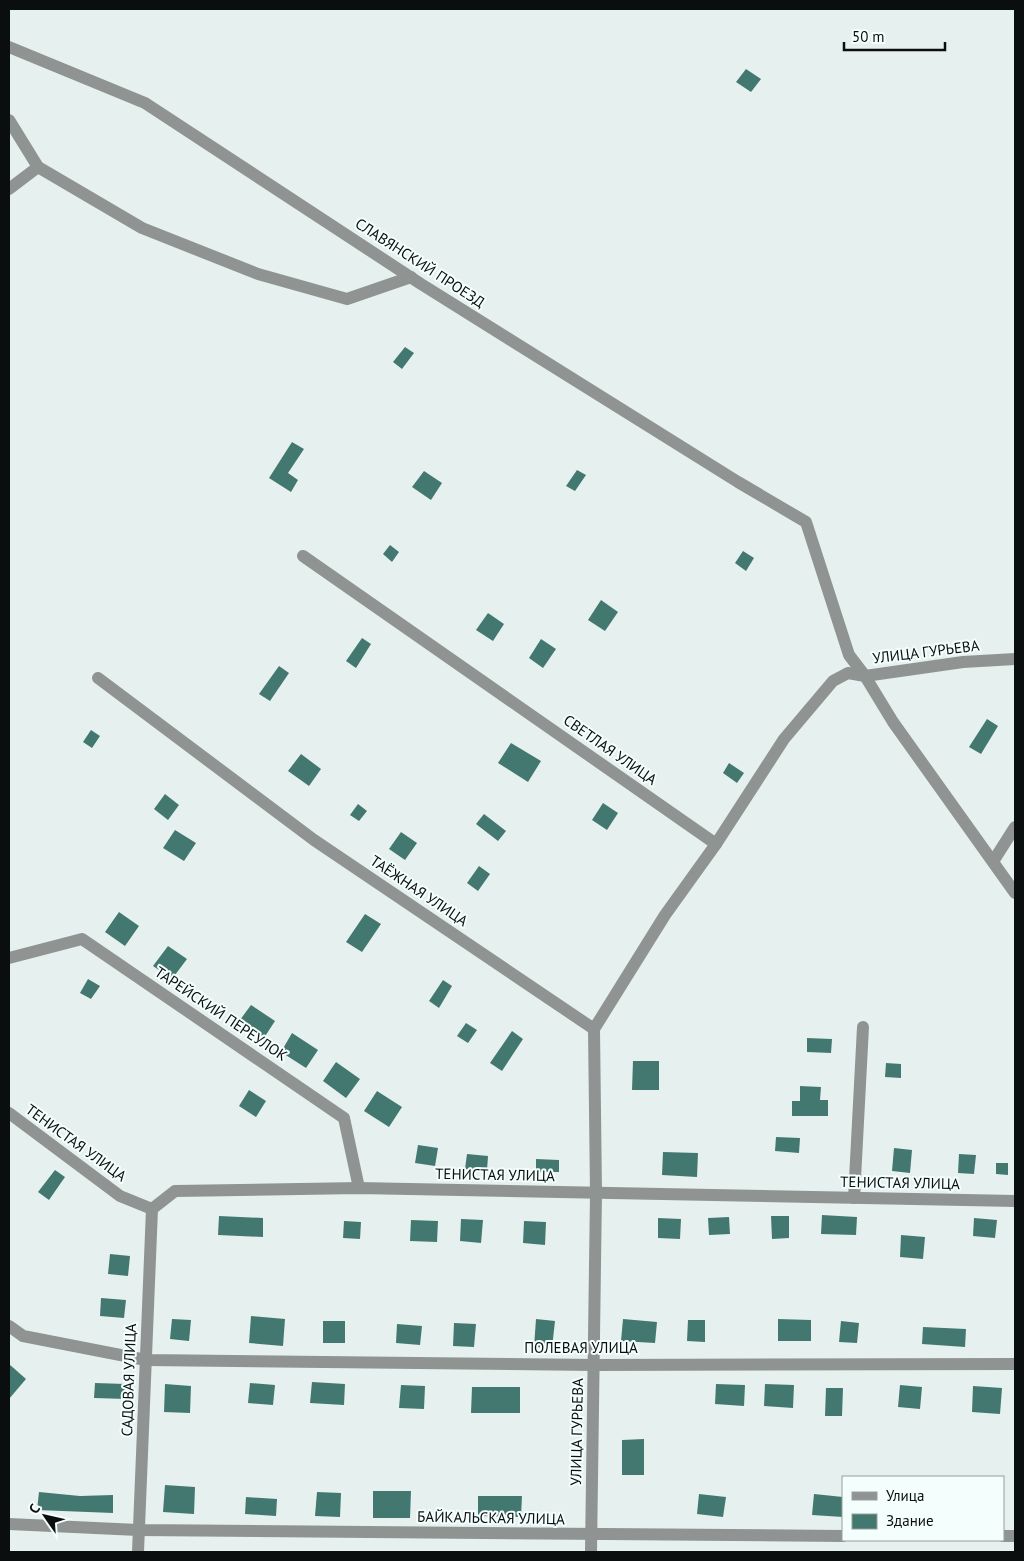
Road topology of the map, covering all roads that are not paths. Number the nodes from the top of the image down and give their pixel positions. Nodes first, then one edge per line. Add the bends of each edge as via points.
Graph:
1 (9, 47) edge
2 (9, 120) edge
3 (38, 167) junction
4 (9, 189) edge
5 (411, 277) junction
6 (303, 556) dead end
7 (1015, 659) edge
8 (866, 676) junction
9 (98, 678) dead end
10 (1015, 826) edge
11 (716, 844) junction
12 (994, 860) junction
13 (1015, 893) edge
14 (9, 958) edge
15 (863, 1027) dead end
16 (594, 1029) junction
17 (9, 1113) edge
18 (359, 1188) junction
19 (596, 1193) junction
20 (854, 1198) junction
21 (1015, 1201) edge
22 (152, 1209) junction
23 (9, 1326) edge
24 (146, 1360) junction
25 (1015, 1364) edge
26 (595, 1365) junction
27 (9, 1524) edge
28 (138, 1530) junction
29 (591, 1535) junction
30 (842, 1536) edge
31 (138, 1552) edge
32 (591, 1552) edge

1 - 5 street, СЛАВЯНСКИЙ ПРОЕЗД via 145,103
2 - 3 street
3 - 4 street
3 - 5 street via 142,228 258,274 347,299
5 - 8 street, СЛАВЯНСКИЙ ПРОЕЗД via 806,522 849,655
6 - 11 street, СВЕТЛАЯ УЛИЦА
7 - 8 street, УЛИЦА ГУРЬЕВА via 964,662
8 - 11 street, УЛИЦА ГУРЬЕВА via 848,673 834,681 784,739
8 - 12 street via 893,722
9 - 16 street, ТАЁЖНАЯ УЛИЦА via 314,840
10 - 12 street
11 - 16 street via 665,915
12 - 13 street
14 - 18 street, ТАРЕЙСКИЙ ПЕРЕУЛОК via 82,939 344,1118
15 - 20 street
16 - 19 street
17 - 22 street, ТЕНИСТАЯ УЛИЦА via 120,1196
18 - 19 street, ТЕНИСТАЯ УЛИЦА
18 - 22 street, ТЕНИСТАЯ УЛИЦА via 175,1191
19 - 20 street, ТЕНИСТАЯ УЛИЦА
19 - 26 street, УЛИЦА ГУРЬЕВА
20 - 21 street, ТЕНИСТАЯ УЛИЦА
22 - 24 street, САДОВАЯ УЛИЦА
23 - 24 street, ПОЛЕВАЯ УЛИЦА via 22,1336
24 - 26 street, ПОЛЕВАЯ УЛИЦА
24 - 28 street, САДОВАЯ УЛИЦА
25 - 26 street, ПОЛЕВАЯ УЛИЦА
26 - 29 street, УЛИЦА ГУРЬЕВА
27 - 28 street, БАЙКАЛЬСКАЯ УЛИЦА
28 - 29 street, БАЙКАЛЬСКАЯ УЛИЦА
28 - 31 street, САДОВАЯ УЛИЦА
29 - 30 street, БАЙКАЛЬСКАЯ УЛИЦА
29 - 32 street, УЛИЦА ГУРЬЕВА

